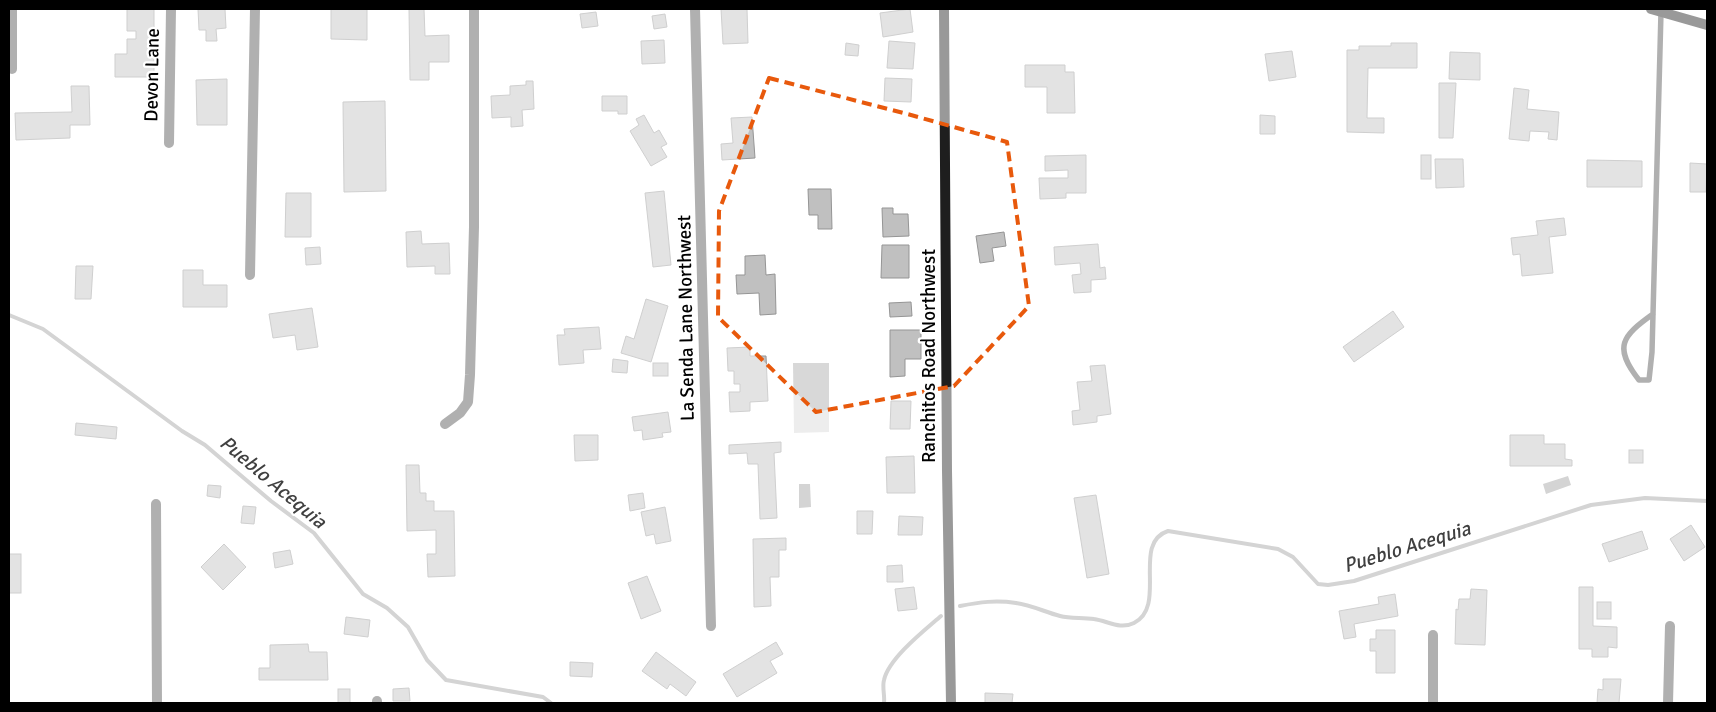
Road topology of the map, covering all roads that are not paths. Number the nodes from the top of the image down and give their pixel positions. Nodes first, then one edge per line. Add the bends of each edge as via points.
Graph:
1 (12, 9) edge
2 (171, 9) edge
3 (255, 9) edge
4 (474, 9) edge
5 (695, 9) edge
6 (944, 9) edge
7 (1656, 10) edge
8 (1707, 25) edge
9 (12, 70) dead end
10 (169, 143) dead end
11 (250, 275) dead end
12 (1653, 314) junction
13 (445, 424) dead end
14 (156, 504) dead end
15 (711, 626) dead end
16 (1670, 626) dead end
17 (1433, 635) dead end
18 (157, 703) edge
19 (952, 703) edge
20 (1433, 703) edge
21 (1668, 703) edge

1 - 9 street
2 - 10 street, Devon Lane
3 - 11 street
4 - 13 street via 470,375 468,402
5 - 15 street, La Senda Lane Northwest
6 - 19 street, Ranchitos Road Northwest
7 - 8 street
7 - 12 lane
12 - 12 lane via 1649,380 1639,380 1629,367 1624,348 1627,334
14 - 18 street
16 - 21 street
17 - 20 street

